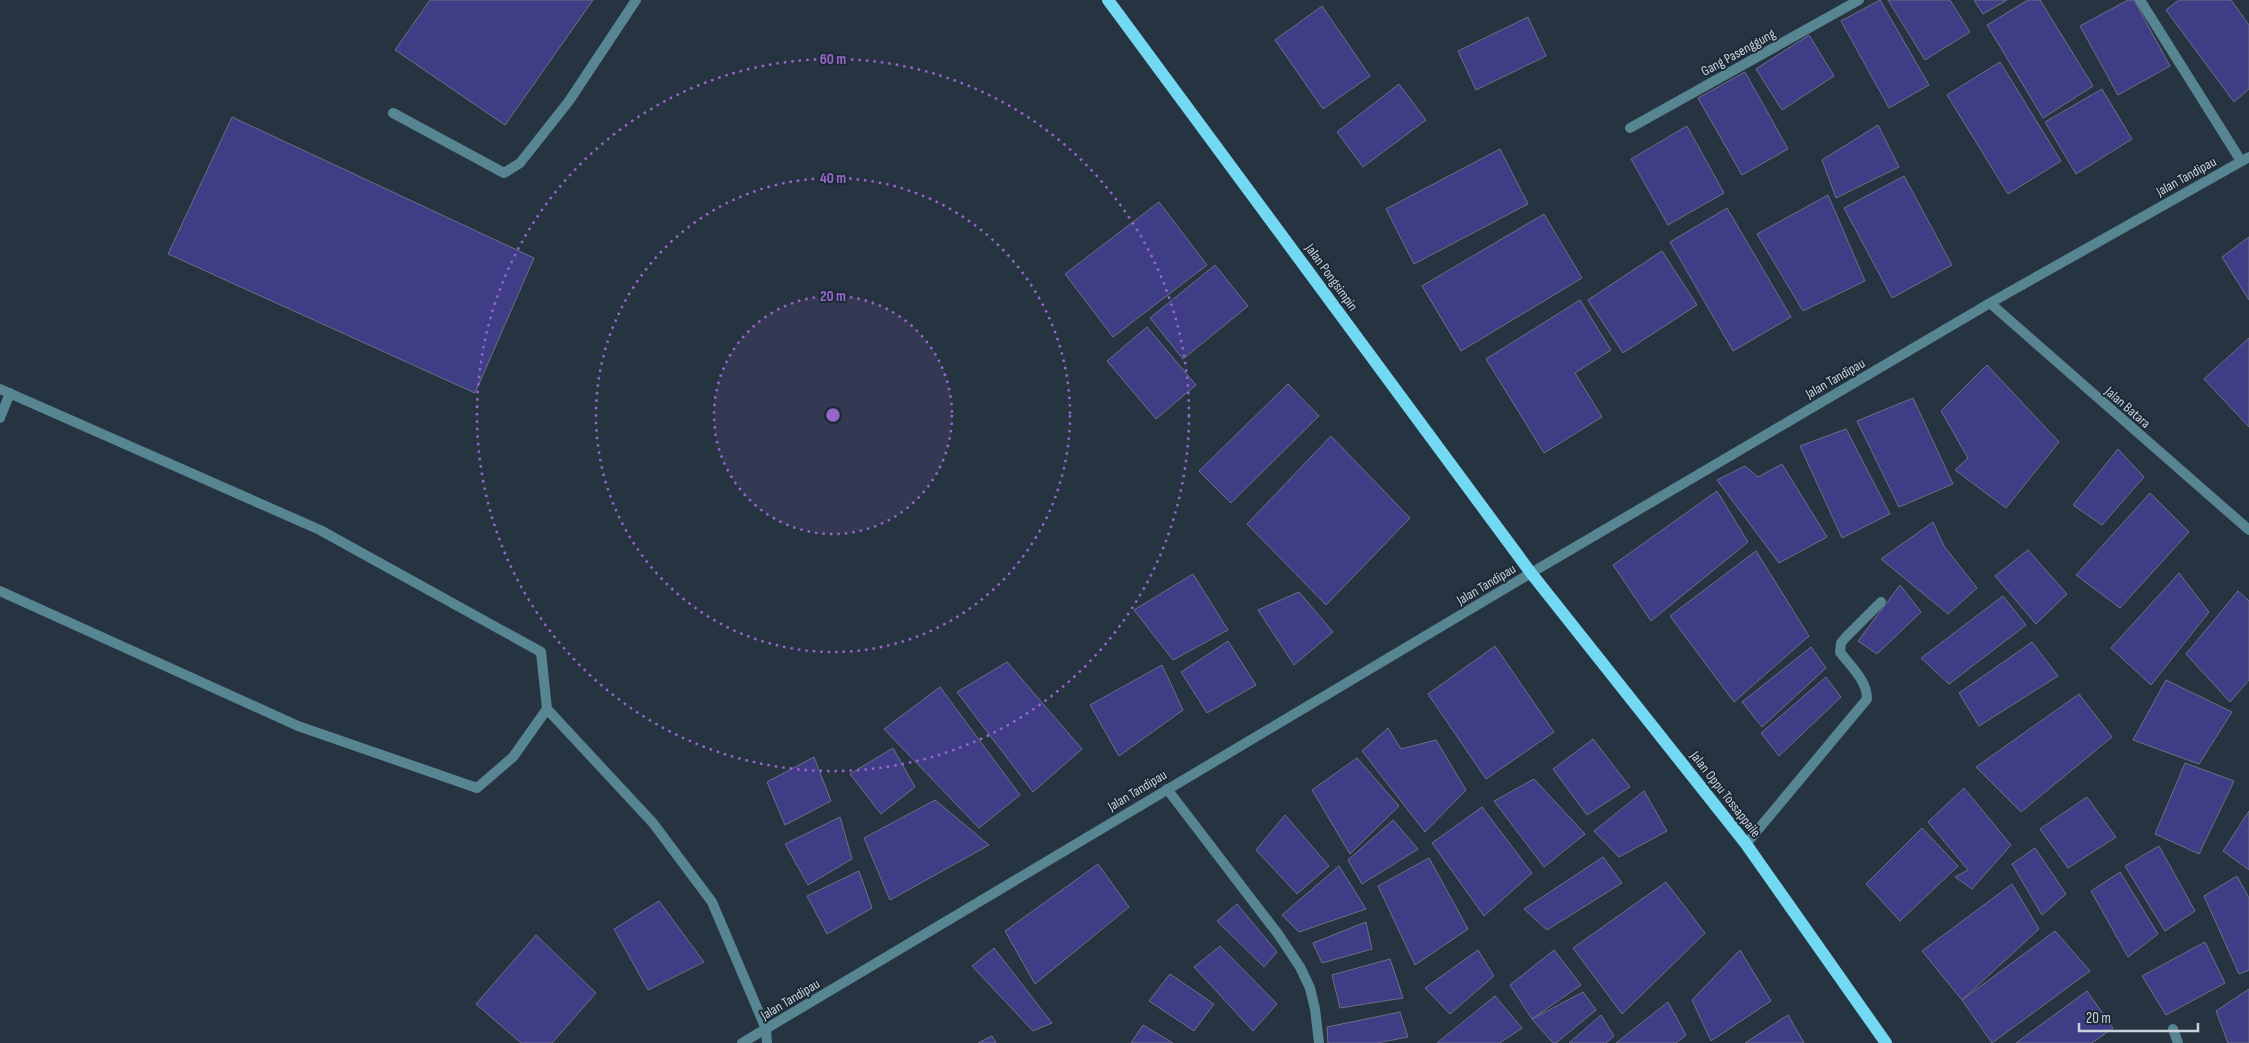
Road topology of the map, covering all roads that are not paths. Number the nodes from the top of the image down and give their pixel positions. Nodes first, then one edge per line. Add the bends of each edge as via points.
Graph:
1 (636, 0) edge
2 (1108, 0) edge
3 (1859, 0) edge
4 (2140, 0) edge
5 (393, 113) dead end
6 (1630, 128) dead end
7 (2245, 159) edge
8 (1990, 303) junction
9 (0, 389) edge
10 (10, 393) junction
11 (0, 418) edge
12 (2249, 530) edge
13 (1531, 573) junction
14 (0, 591) edge
15 (1881, 602) dead end
16 (546, 709) junction
17 (1167, 789) junction
18 (1746, 844) junction
19 (2173, 1029) dead end
20 (766, 1030) junction
21 (742, 1043) edge
22 (767, 1043) edge
23 (1319, 1043) edge
24 (1886, 1043) edge
25 (2178, 1043) edge

1 - 5 street via 569,101 520,163 504,174
2 - 13 main road, Jalan Pongsimpin
3 - 6 street, Gang Pasenggung
4 - 7 street
7 - 8 street, Jalan Tandipau
8 - 12 street, Jalan Batara
8 - 13 street, Jalan Tandipau
9 - 10 street
10 - 11 street
10 - 16 street via 320,530 541,652
13 - 17 street, Jalan Tandipau
13 - 18 main road, Jalan Oppu Tossappaile
14 - 16 street via 298,726 477,788 513,757
15 - 18 street via 1841,643 1840,652 1864,682 1867,699
16 - 20 street via 653,823 712,902
17 - 20 street, Jalan Tandipau
17 - 23 street via 1300,967 1312,995
18 - 24 main road, Jalan Oppu Tossappaile
19 - 25 street
20 - 21 street, Jalan Tandipau
20 - 22 street

